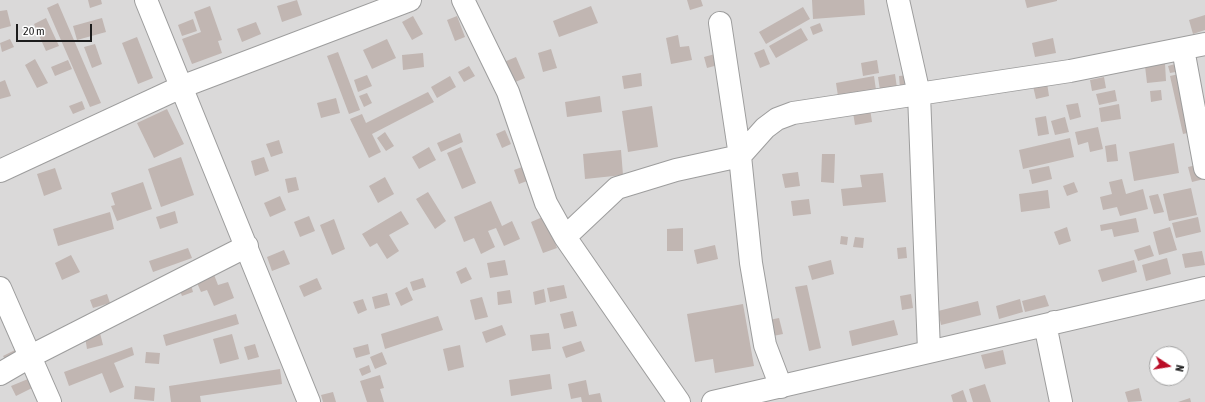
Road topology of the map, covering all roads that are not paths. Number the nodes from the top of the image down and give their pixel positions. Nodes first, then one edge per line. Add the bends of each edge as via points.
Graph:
1 (146, 0) edge
2 (410, 0) edge
3 (463, 0) edge
4 (898, 0) edge
5 (720, 23) dead end
6 (1205, 44) edge
7 (1183, 49) junction
8 (181, 87) junction
9 (919, 94) junction
10 (740, 156) junction
11 (1205, 168) edge
12 (0, 170) edge
13 (565, 237) junction
14 (247, 246) junction
15 (0, 288) edge
16 (1205, 288) edge
17 (1054, 322) junction
18 (929, 351) junction
19 (31, 356) junction
20 (0, 374) edge
21 (781, 387) junction
22 (50, 402) edge
23 (309, 402) edge
24 (679, 402) edge
25 (713, 402) edge
26 (1061, 402) edge

1 - 8 street
2 - 8 street
3 - 13 street via 508,92 546,203
4 - 9 street
5 - 10 street
6 - 7 street
7 - 9 street via 1070,71
7 - 11 street
8 - 12 street
8 - 14 street
9 - 10 street via 793,113 777,119 765,128
9 - 18 street
10 - 13 street via 676,170 617,188
10 - 21 street via 747,236 765,345
13 - 24 street
14 - 19 street
14 - 23 street
15 - 19 street
16 - 17 street
17 - 18 street
17 - 26 street via 1046,329
18 - 21 street
19 - 20 street
19 - 22 street
21 - 25 street

